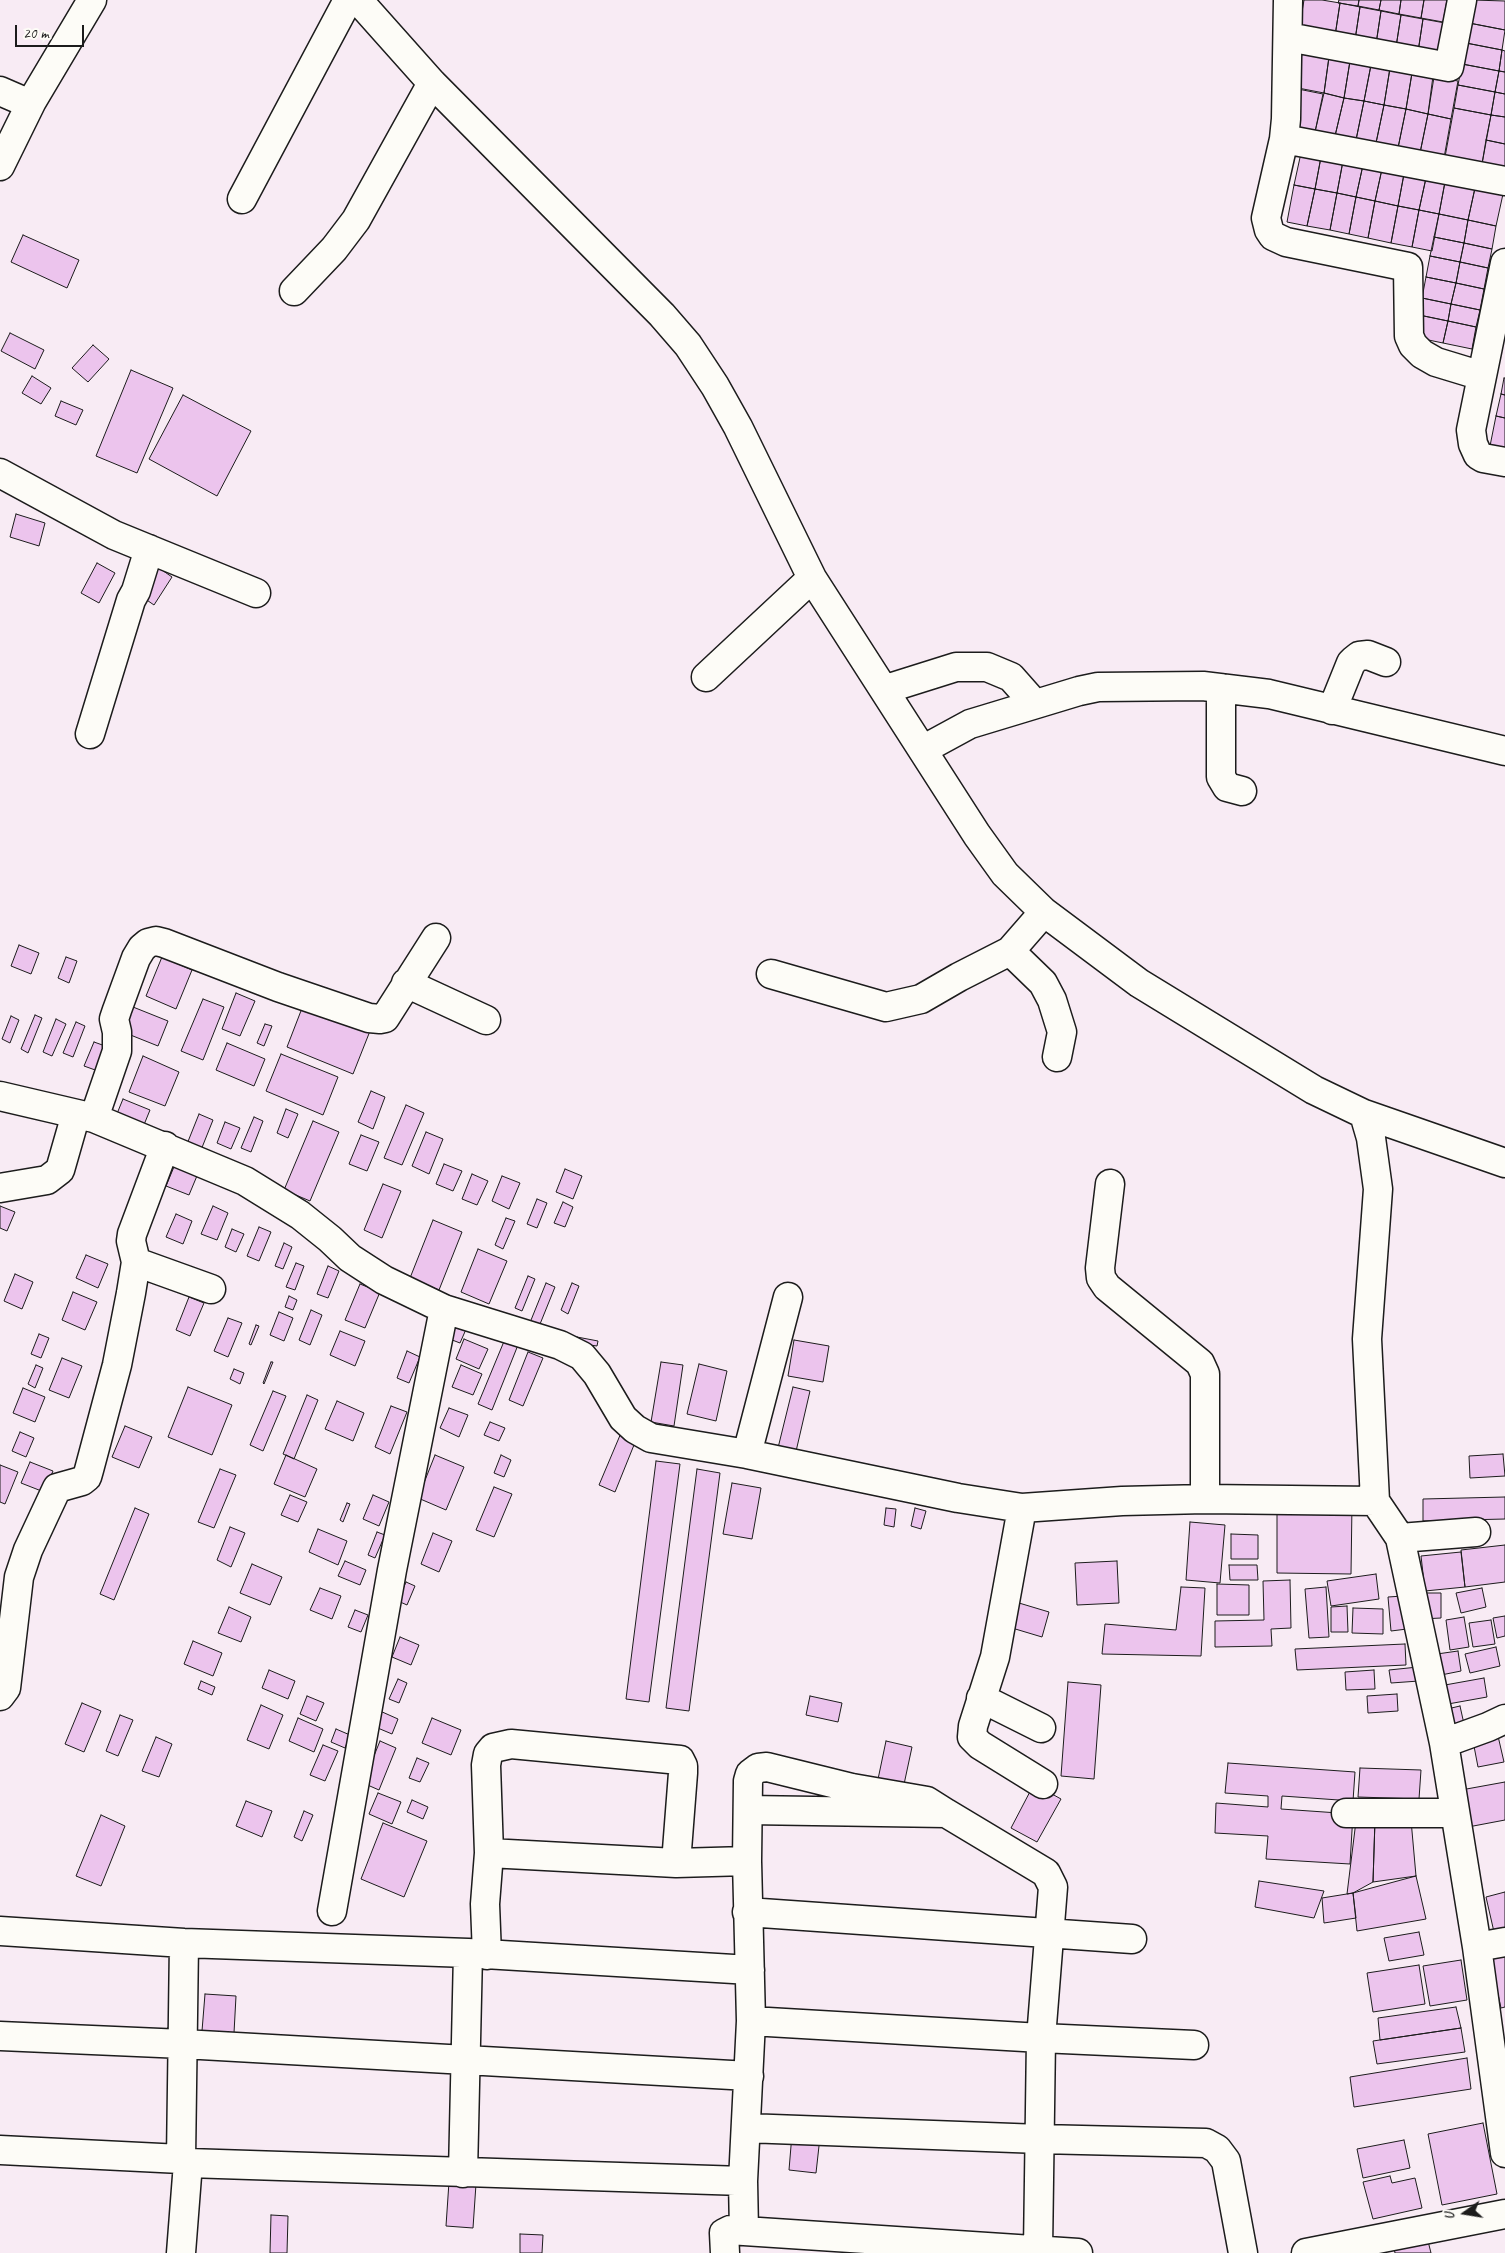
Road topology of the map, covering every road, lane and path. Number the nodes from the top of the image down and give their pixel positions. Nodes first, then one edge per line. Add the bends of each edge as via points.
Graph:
1 (92, 0) edge
2 (348, 0) edge
3 (358, 0) edge
4 (1288, 0) edge
5 (1462, 0) edge
6 (1288, 37) junction
7 (432, 83) junction
8 (0, 91) edge
9 (30, 104) junction
10 (1284, 139) junction
11 (0, 166) edge
12 (1505, 181) edge
13 (242, 199) dead end
14 (1505, 263) edge
15 (294, 291) dead end
16 (1482, 376) junction
17 (1505, 462) edge
18 (0, 473) edge
19 (149, 549) junction
20 (812, 578) junction
21 (256, 593) dead end
22 (1386, 662) dead end
23 (706, 677) dead end
24 (1221, 688) junction
25 (886, 689) junction
26 (1034, 703) junction
27 (1332, 710) junction
28 (90, 734) dead end
29 (924, 749) junction
30 (1505, 751) edge
31 (1242, 791) dead end
32 (1044, 912) junction
33 (436, 938) dead end
34 (1010, 951) junction
35 (771, 974) dead end
36 (406, 983) junction
37 (486, 1020) dead end
38 (1057, 1058) dead end
39 (0, 1096) edge
40 (1364, 1114) junction
41 (85, 1116) junction
42 (165, 1146) junction
43 (1505, 1163) edge
44 (1110, 1184) dead end
45 (0, 1188) edge
46 (136, 1262) junction
47 (211, 1289) dead end
48 (788, 1297) dead end
49 (444, 1309) junction
50 (747, 1454) junction
51 (1205, 1499) junction
52 (1375, 1501) junction
53 (1022, 1508) junction
54 (1476, 1532) dead end
55 (1400, 1538) junction
56 (0, 1696) edge
57 (981, 1698) junction
58 (1505, 1719) edge
59 (1041, 1728) dead end
60 (1444, 1743) junction
61 (1043, 1784) dead end
62 (748, 1810) junction
63 (1346, 1812) dead end
64 (946, 1813) junction
65 (1454, 1813) junction
66 (489, 1853) junction
67 (747, 1861) junction
68 (676, 1863) junction
69 (332, 1911) dead end
70 (747, 1912) junction
71 (0, 1931) edge
72 (1050, 1933) junction
73 (1132, 1939) dead end
74 (1505, 1942) edge
75 (184, 1943) junction
76 (1477, 1947) junction
77 (477, 1954) junction
78 (750, 1970) junction
79 (751, 2021) junction
80 (0, 2036) edge
81 (1041, 2038) junction
82 (183, 2044) junction
83 (1194, 2045) dead end
84 (466, 2061) junction
85 (749, 2076) junction
86 (746, 2128) junction
87 (1040, 2139) junction
88 (0, 2150) edge
89 (1505, 2153) edge
90 (185, 2161) junction
91 (464, 2173) junction
92 (742, 2181) junction
93 (1505, 2214) edge
94 (744, 2231) junction
95 (1038, 2250) junction
96 (181, 2253) edge
97 (725, 2253) edge
98 (1078, 2253) edge
99 (1243, 2253) edge
100 (1306, 2253) edge

1 - 9 street
2 - 13 street
3 - 7 street
4 - 6 street
5 - 6 street via 1450,66
6 - 10 street
7 - 15 street via 356,220 334,249
7 - 20 street via 688,345 738,427
8 - 9 street
9 - 11 street
10 - 12 street
10 - 16 street via 1266,218 1271,234 1286,242 1408,267 1409,336 1413,346 1436,362
14 - 16 street
16 - 17 street via 1471,430 1473,444 1483,458
18 - 19 street via 114,535
19 - 21 street
19 - 28 street
20 - 23 street
20 - 25 street
22 - 27 street via 1368,655 1358,656 1351,663
24 - 26 street via 1098,686
24 - 27 street via 1269,694
24 - 31 street via 1221,777 1227,787
25 - 26 street via 956,667 987,667 1011,678
25 - 29 street
26 - 29 street via 970,724
27 - 30 street
29 - 32 street via 1005,874
32 - 34 street
32 - 40 street via 1139,984 1314,1090
33 - 36 street
34 - 35 street via 921,1000 886,1007
34 - 38 street via 1043,984 1052,1000 1062,1032
36 - 37 street
36 - 41 street via 385,1018 374,1019 164,943 148,943 136,958 114,1019 117,1051
39 - 41 street
40 - 43 street
40 - 52 street via 1378,1189 1367,1339
41 - 42 street
41 - 45 street via 60,1170 48,1180
42 - 46 street via 132,1234
42 - 49 street via 245,1181 300,1215 368,1271
44 - 51 street via 1101,1278 1200,1364 1205,1374
46 - 47 street
46 - 56 street via 117,1365 87,1477 56,1488 21,1569 6,1688
48 - 50 street
49 - 50 street via 560,1345 582,1356 598,1374 623,1418 651,1438
49 - 69 street via 392,1570
50 - 53 street via 958,1498
51 - 52 street
51 - 53 street
52 - 55 street
53 - 57 street via 995,1657
54 - 55 street
55 - 60 street
57 - 59 street
57 - 61 street via 973,1726 974,1740
58 - 60 street
60 - 65 street
62 - 64 street
62 - 64 street via 750,1774 766,1767 852,1788 927,1801
62 - 67 street
63 - 65 street
64 - 72 street via 1049,1876 1053,1887
65 - 76 street
66 - 68 street
66 - 68 street via 488,1754 494,1748 511,1744 680,1760 683,1773
66 - 77 street
67 - 68 street
67 - 70 street
70 - 72 street
70 - 78 street
71 - 75 street
72 - 73 street
72 - 81 street
74 - 76 street
75 - 77 street
75 - 82 street
76 - 89 street
77 - 78 street
77 - 84 street
78 - 79 street
79 - 81 street
79 - 85 street
80 - 82 street
81 - 83 street
81 - 87 street
82 - 84 street
82 - 90 street
84 - 85 street
84 - 91 street
85 - 86 street
86 - 87 street
86 - 92 street
87 - 95 street
87 - 99 street via 1206,2143 1218,2148 1226,2161
88 - 90 street
90 - 91 street
90 - 96 street
91 - 92 street
92 - 94 street
93 - 100 street
94 - 95 street
94 - 97 street via 724,2233
95 - 98 street

